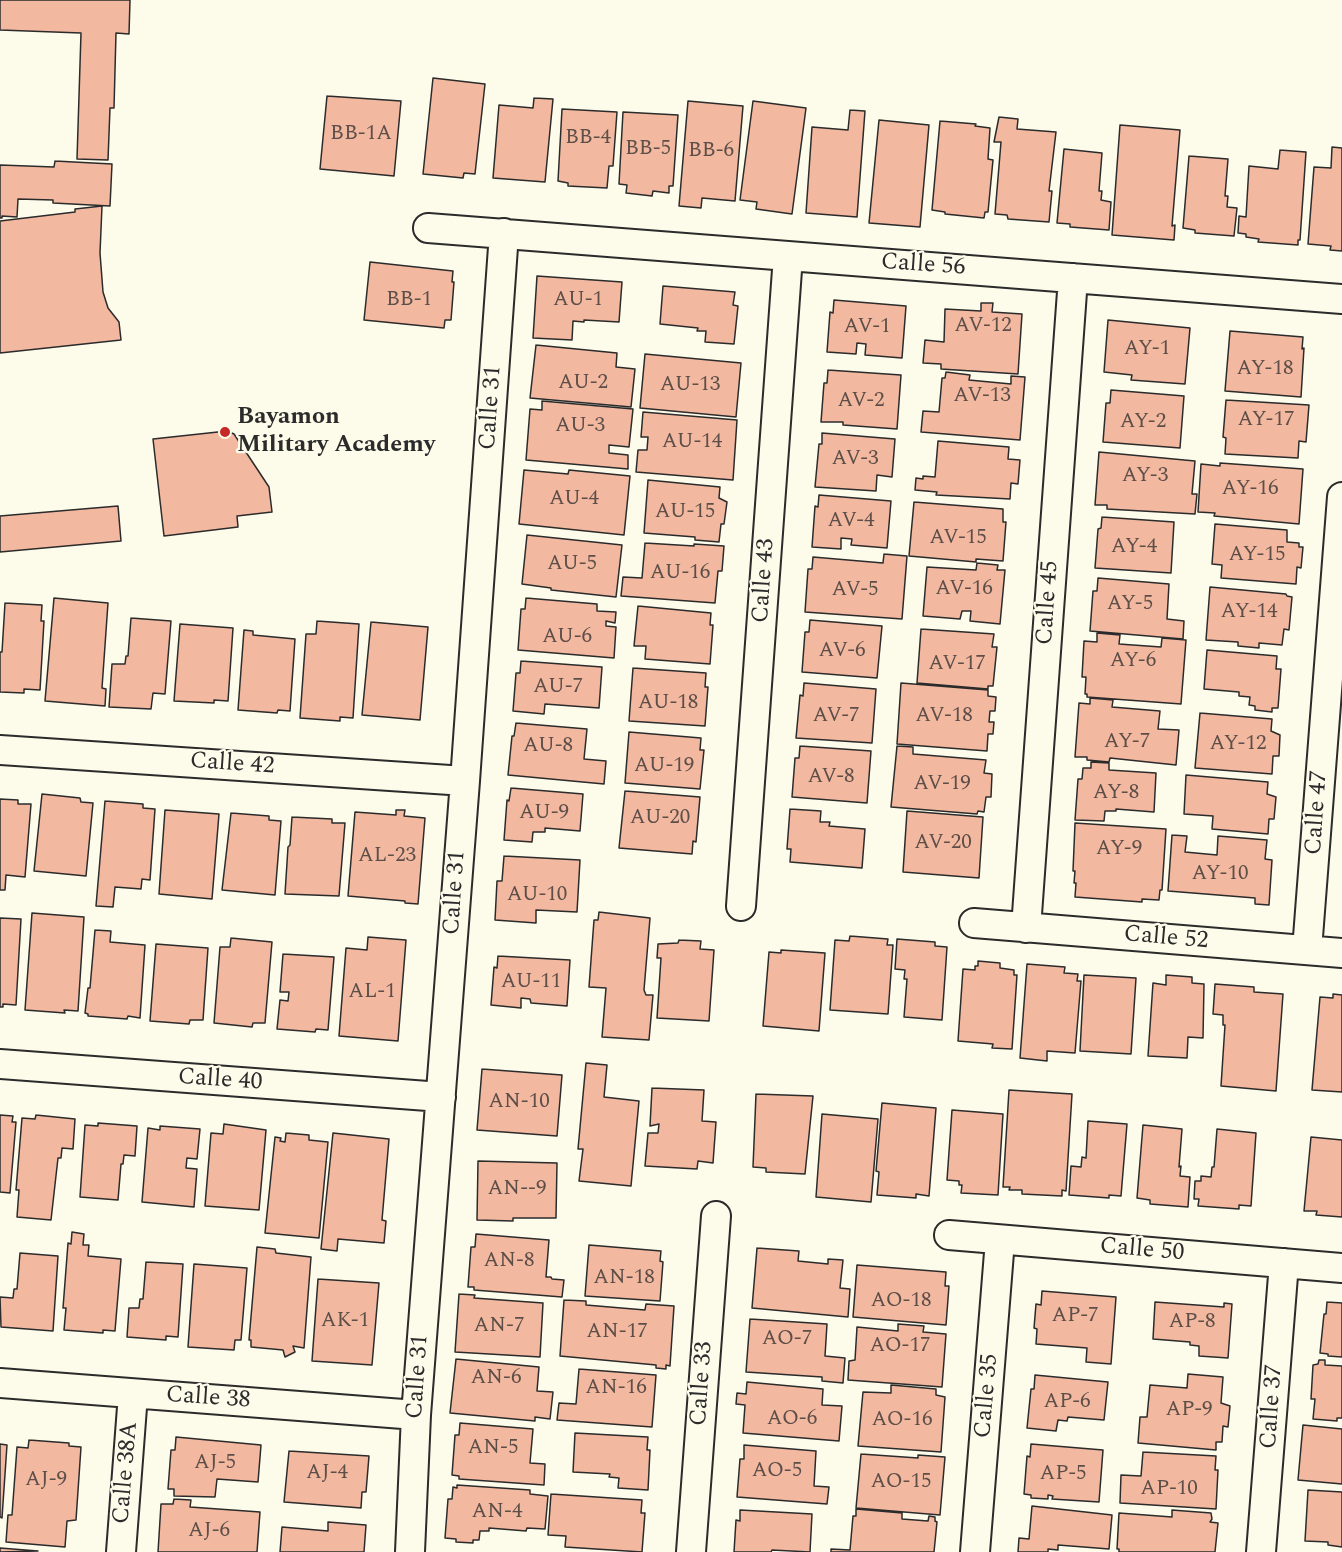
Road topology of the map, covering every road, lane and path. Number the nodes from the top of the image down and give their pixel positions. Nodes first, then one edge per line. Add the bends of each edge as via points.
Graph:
1 (428, 228) dead end
2 (504, 233) junction
3 (788, 255) junction
4 (1073, 278) junction
5 (1342, 299) edge
6 (1342, 497) edge
7 (0, 750) edge
8 (465, 781) junction
9 (741, 906) dead end
10 (974, 923) dead end
11 (1026, 928) junction
12 (1307, 950) junction
13 (1342, 953) edge
14 (0, 1064) edge
15 (441, 1097) junction
16 (716, 1216) dead end
17 (949, 1235) dead end
18 (1000, 1240) junction
19 (1284, 1263) junction
20 (1342, 1268) edge
21 (0, 1383) edge
22 (133, 1394) junction
23 (416, 1415) junction
24 (121, 1552) edge
25 (410, 1552) edge
26 (691, 1552) edge
27 (975, 1552) edge
28 (1261, 1552) edge

1 - 2 street, Calle 56
2 - 3 street, Calle 56
2 - 8 street, Calle 31
3 - 4 street, Calle 56
3 - 9 street, Calle 43
4 - 5 street, Calle 56
4 - 11 street, Calle 45
6 - 12 street, Calle 47
7 - 8 street, Calle 42
8 - 15 street, Calle 31
10 - 11 street, Calle 52
11 - 12 street, Calle 52
12 - 13 street, Calle 52
14 - 15 street, Calle 40
15 - 23 street, Calle 31
16 - 26 street, Calle 33
17 - 18 street, Calle 50
18 - 19 street, Calle 50
18 - 27 street, Calle 35
19 - 20 street, Calle 50
19 - 28 street, Calle 37
21 - 22 street, Calle 38
22 - 23 street, Calle 38
22 - 24 street, Calle 38A
23 - 25 street, Calle 31

